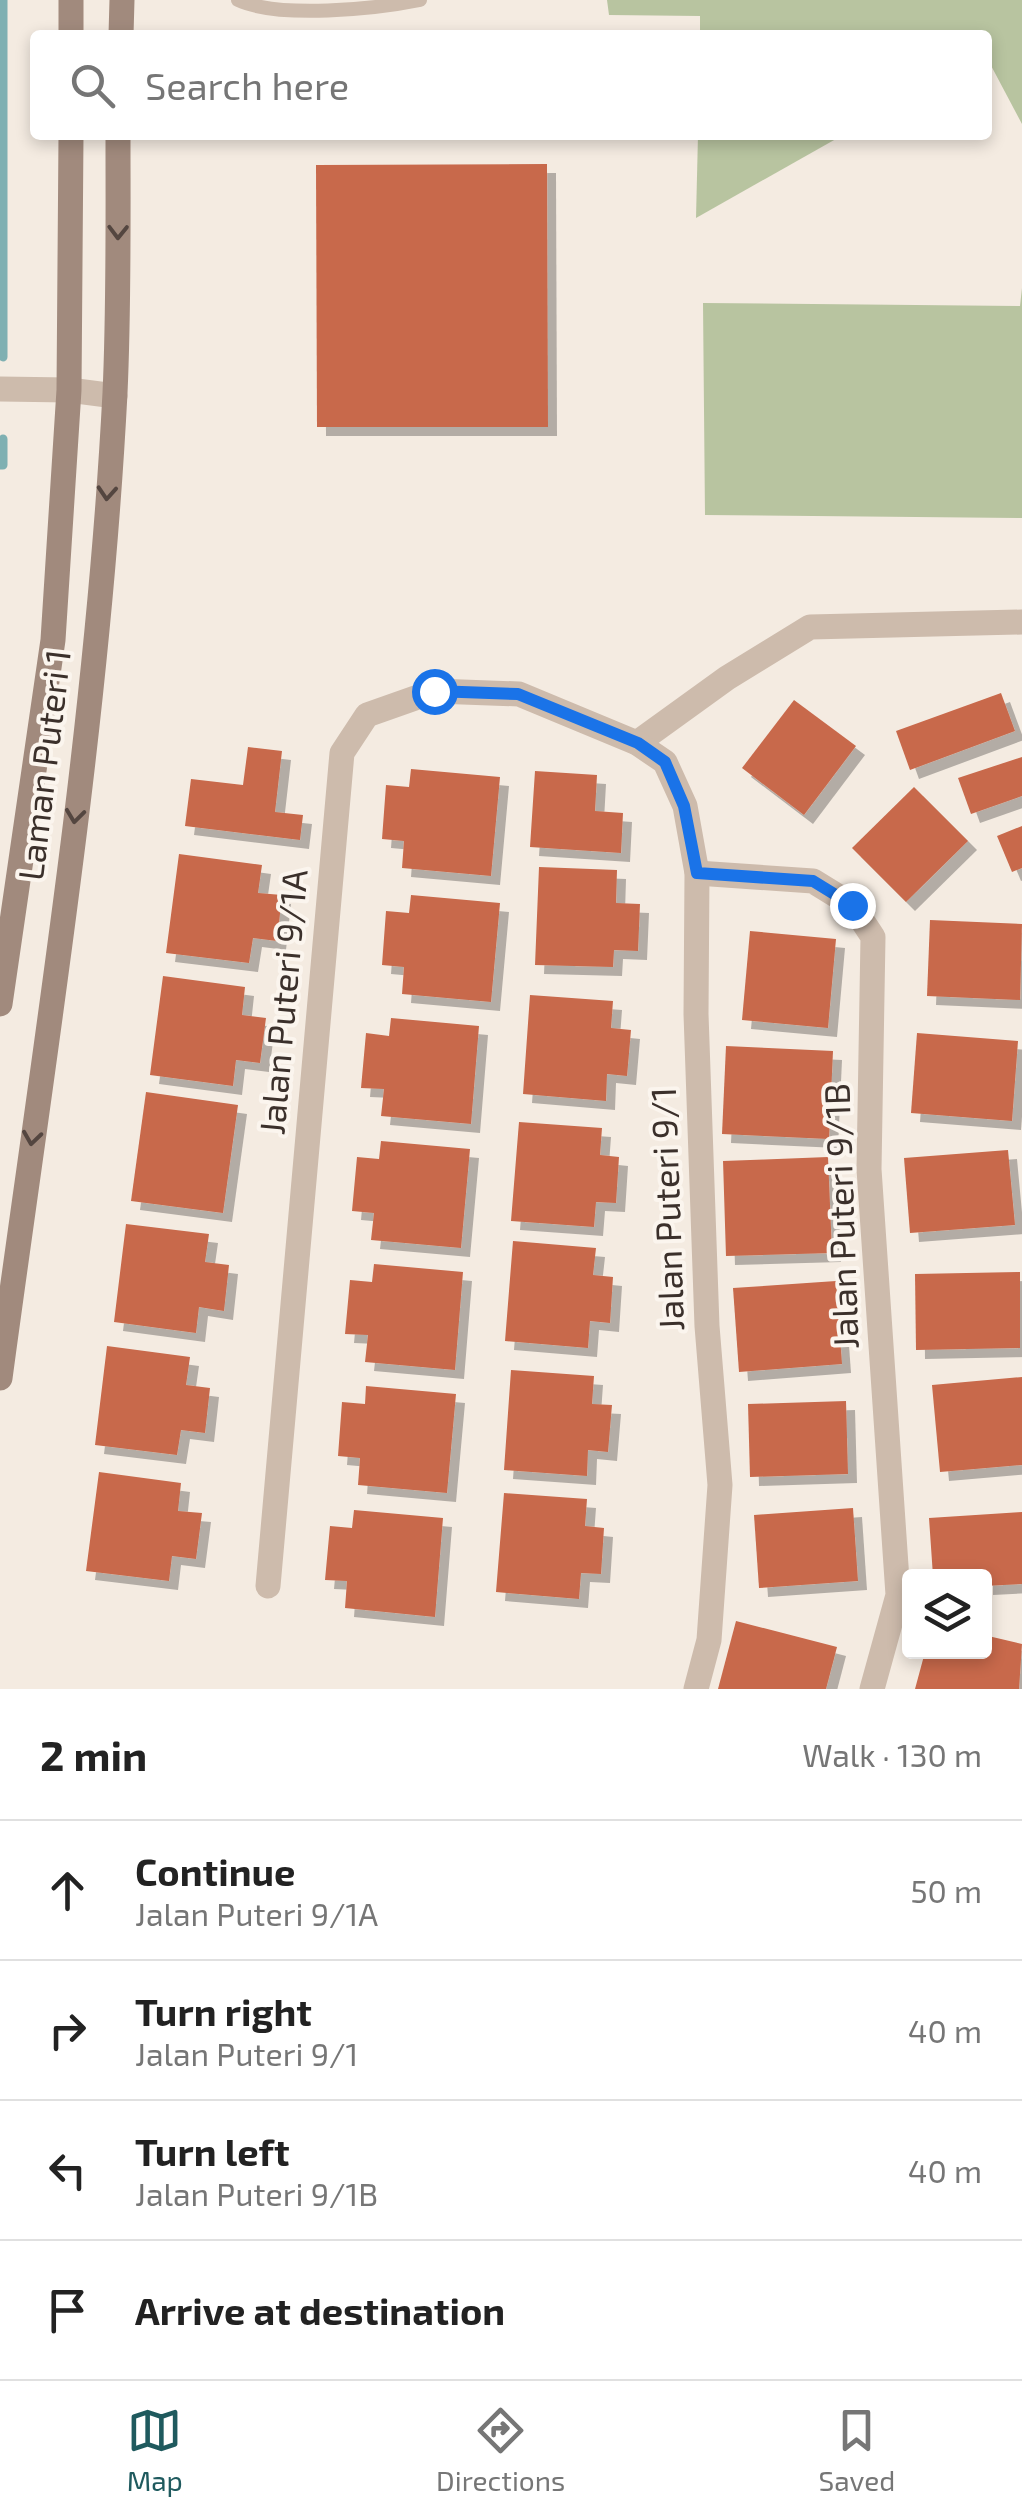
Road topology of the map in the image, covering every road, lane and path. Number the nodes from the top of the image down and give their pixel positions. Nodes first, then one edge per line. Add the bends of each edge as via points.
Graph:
1 (71, 0) edge
2 (122, 0) edge
3 (238, 0) edge
4 (420, 0) edge
5 (71, 30) edge
6 (121, 30) edge
7 (70, 140) edge
8 (118, 140) edge
9 (0, 390) edge
10 (69, 390) junction
11 (114, 396) junction
12 (1022, 622) edge
13 (638, 743) junction
14 (697, 873) junction
15 (0, 1004) edge
16 (0, 1378) edge
17 (268, 1586) dead end
18 (696, 1689) edge
19 (872, 1689) edge

1 - 5 main road
2 - 6 main road
3 - 4 lane via 312,10
7 - 10 main road, Laman Puteri 1
8 -> 11 main road, Laman Puteri 1
9 - 10 street
10 - 11 street
10 - 15 main road, Laman Puteri 1 via 53,640
11 -> 16 main road, Laman Puteri 1 via 67,883
12 - 13 street via 810,627
13 - 14 street, Jalan Puteri 9/1 via 665,762 684,806
13 - 17 street, Jalan Puteri 9/1A via 518,694 434,691 368,715 342,754
14 - 18 street, Jalan Puteri 9/1 via 707,1326 720,1485 709,1640
14 - 19 street, Jalan Puteri 9/1B via 813,881 852,905 873,937 869,1169 898,1596

